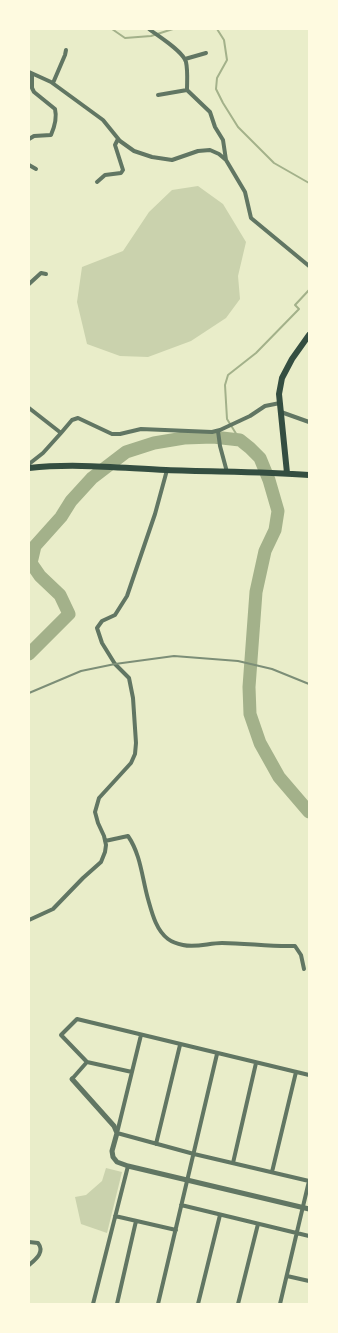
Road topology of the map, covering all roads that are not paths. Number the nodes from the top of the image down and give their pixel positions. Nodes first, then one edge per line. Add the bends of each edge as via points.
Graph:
1 (151, 30) edge
2 (66, 50) dead end
3 (206, 53) dead end
4 (185, 59) junction
5 (30, 73) edge
6 (53, 83) junction
7 (187, 90) junction
8 (158, 95) dead end
9 (118, 138) junction
10 (29, 139) edge
11 (226, 160) junction
12 (29, 165) edge
13 (36, 169) dead end
14 (97, 182) dead end
15 (309, 266) edge
16 (46, 274) dead end
17 (29, 284) edge
18 (309, 335) edge
19 (280, 403) junction
20 (29, 408) edge
21 (281, 412) junction
22 (309, 422) edge
23 (218, 431) junction
24 (61, 433) junction
25 (29, 464) edge
26 (29, 468) edge
27 (167, 470) junction
28 (227, 472) junction
29 (288, 473) junction
30 (309, 475) edge
31 (105, 840) junction
32 (29, 920) edge
33 (304, 969) dead end
34 (141, 1035) junction
35 (180, 1045) junction
36 (218, 1054) junction
37 (86, 1062) junction
38 (256, 1063) junction
39 (132, 1072) junction
40 (296, 1072) junction
41 (309, 1076) edge
42 (72, 1079) joint
43 (117, 1133) junction
44 (156, 1144) junction
45 (194, 1154) junction
46 (233, 1163) junction
47 (128, 1166) junction
48 (272, 1172) junction
49 (187, 1180) junction
50 (182, 1205) junction
51 (303, 1208) junction
52 (309, 1209) edge
53 (220, 1215) junction
54 (115, 1216) junction
55 (136, 1221) junction
56 (258, 1224) junction
57 (176, 1230) junction
58 (297, 1233) junction
59 (309, 1236) edge
60 (29, 1242) edge
61 (29, 1265) edge
62 (286, 1276) junction
63 (309, 1281) edge
64 (93, 1304) edge
65 (117, 1304) edge
66 (158, 1304) edge
67 (198, 1304) edge
68 (238, 1304) edge
69 (280, 1304) edge

1 - 4 street
2 - 6 street
3 - 4 street
4 - 7 street
5 - 6 street
5 - 10 street via 34,92 55,109 56,113 51,135 34,136
6 - 9 street via 103,120
7 - 8 street
7 - 11 street via 210,112 223,140
9 - 11 street via 134,152 152,157 172,160 198,151 210,150
9 - 14 street via 116,145 123,170 121,173 105,175
11 - 15 street via 244,192 251,218
12 - 13 street
16 - 17 street via 41,272
18 - 19 main road via 282,378
19 - 21 main road
19 - 23 street via 265,406
20 - 24 street
21 - 22 street
21 - 29 main road
23 - 24 street via 141,429 112,434 78,418 72,420
23 - 28 street
24 - 25 street via 44,453
26 - 27 main road via 94,466
27 - 28 main road
27 - 31 street via 127,596 115,615 102,620 97,628 102,643 115,664 128,678 133,698 136,743 131,763 99,798 95,812
28 - 29 main road
29 - 30 main road
31 - 32 street via 105,852 101,862 53,909
31 - 33 street via 128,836 134,844 153,917 169,940 194,946 220,943 295,946 301,955
34 - 35 street
34 - 37 street via 77,1019 61,1035
34 - 39 street
35 - 36 street
35 - 44 street
36 - 38 street
36 - 45 street
37 - 39 street
37 - 42 street
38 - 40 street
38 - 46 street
39 - 43 street
40 - 41 street
40 - 48 street
42 - 43 street via 114,1126
43 - 44 street
43 - 47 street via 113,1157 117,1162
44 - 45 street
45 - 46 street
45 - 49 street
46 - 48 street
47 - 49 street
47 - 54 street
48 - 51 street via 309,1181
49 - 50 street
49 - 51 street
50 - 53 street
50 - 57 street
51 - 52 street
51 - 58 street
53 - 56 street
53 - 67 street
54 - 55 street
54 - 64 street
55 - 57 street
55 - 65 street
56 - 58 street
56 - 68 street
57 - 66 street
58 - 59 street
58 - 62 street
60 - 61 street via 38,1243 41,1251
62 - 63 street
62 - 69 street

